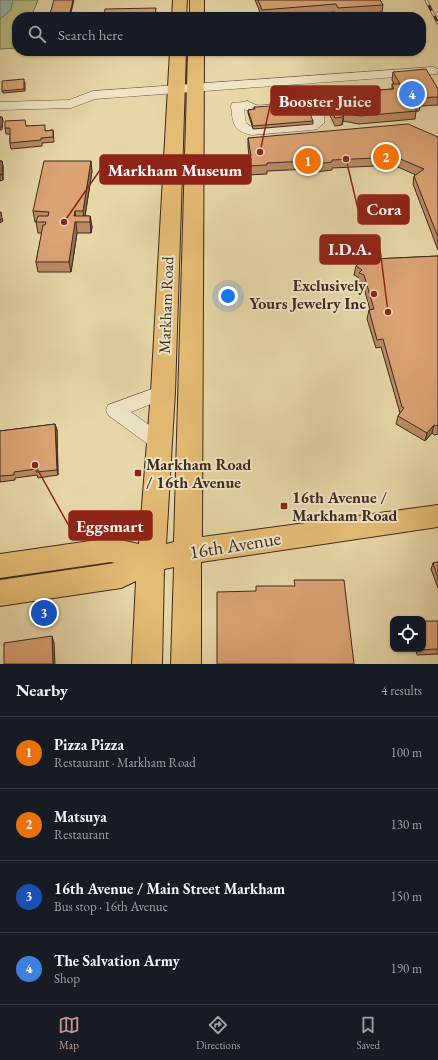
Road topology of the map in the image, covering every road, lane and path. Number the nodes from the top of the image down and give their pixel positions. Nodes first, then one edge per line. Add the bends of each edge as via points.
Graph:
1 (180, 0) edge
2 (197, 0) edge
3 (180, 12) edge
4 (197, 12) edge
5 (179, 56) edge
6 (195, 56) edge
7 (433, 71) dead end
8 (186, 89) junction
9 (0, 106) edge
10 (242, 106) joint
11 (163, 392) junction
12 (160, 443) junction
13 (438, 516) edge
14 (188, 552) junction
15 (151, 559) junction
16 (0, 566) edge
17 (0, 593) edge
18 (146, 664) edge
19 (186, 664) edge

1 - 3 main road
2 - 4 main road
5 - 8 main road, Markham Road
6 - 8 main road, Markham Road
7 - 8 lane
8 - 9 lane via 93,95 71,104
8 - 11 main road, Markham Road via 169,247
8 - 14 main road, Markham Road
10 - 10 lane via 240,127 244,130 312,126 318,119 315,109 310,106 253,109
11 - 12 main road, Markham Road
11 - 12 lane via 115,410
12 - 15 main road, Markham Road
13 - 14 main road, 16th Avenue
14 - 15 main road, 16th Avenue
14 - 19 main road, Markham Road
15 - 16 main road, 16th Avenue via 111,550
15 - 17 main road, 16th Avenue via 121,575
15 - 18 main road, Markham Road

